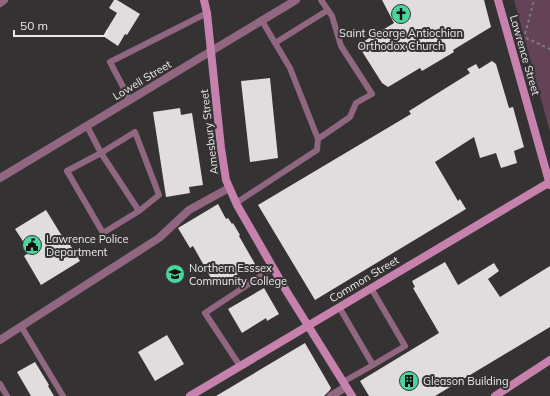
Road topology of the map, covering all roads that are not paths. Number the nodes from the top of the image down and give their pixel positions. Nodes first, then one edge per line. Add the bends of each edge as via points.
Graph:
1 (4, 0) edge
2 (204, 0) edge
3 (296, 0) edge
4 (322, 0) edge
5 (498, 0) edge
6 (0, 3) edge
7 (328, 10) junction
8 (207, 13) junction
9 (262, 21) junction
10 (275, 43) junction
11 (211, 51) junction
12 (130, 100) junction
13 (87, 126) junction
14 (318, 139) junction
15 (101, 153) junction
16 (0, 178) edge
17 (550, 183) edge
18 (230, 188) junction
19 (236, 203) junction
20 (139, 211) junction
21 (273, 268) junction
22 (371, 288) junction
23 (339, 306) junction
24 (308, 325) junction
25 (22, 326) junction
26 (0, 340) edge
27 (550, 360) edge
28 (373, 365) junction
29 (240, 366) junction
30 (0, 384) edge
31 (345, 385) junction
32 (7, 396) edge
33 (63, 396) edge
34 (190, 396) edge
35 (331, 396) edge
36 (352, 396) edge
37 (495, 396) edge

1 - 6 street
2 - 8 main road, Amesbury Street
3 - 9 street, Lowell Street
4 - 7 lane
5 - 17 main road, Lawrence Street
7 - 10 lane
7 - 14 lane via 341,46 372,94 356,103 350,117
8 - 11 main road, Amesbury Street
8 - 12 lane via 110,62
9 - 10 lane
9 - 11 street, Lowell Street
10 - 14 lane via 290,68
11 - 12 street, Lowell Street
11 - 18 main road, Amesbury Street via 221,148 226,180
12 - 13 street, Lowell Street
13 - 15 lane
13 - 16 street, Lowell Street
14 - 19 lane via 317,150
15 - 20 lane
15 - 20 lane via 135,132 159,195
15 - 20 lane via 67,171 103,233
17 - 22 main road, Common Street
18 - 19 main road, Amesbury Street
18 - 25 street via 189,210 159,238
19 - 21 main road, Amesbury Street
21 - 24 main road, Amesbury Street
21 - 29 lane via 206,313
22 - 23 main road, Common Street
22 - 28 lane via 405,346
23 - 24 main road, Common Street
23 - 28 lane
24 - 29 main road, Common Street
24 - 31 main road, Amesbury Street
25 - 26 street
25 - 33 lane
27 - 37 main road
28 - 31 lane
29 - 34 main road, Common Street
30 - 32 lane
31 - 35 street
31 - 36 main road, Amesbury Street

